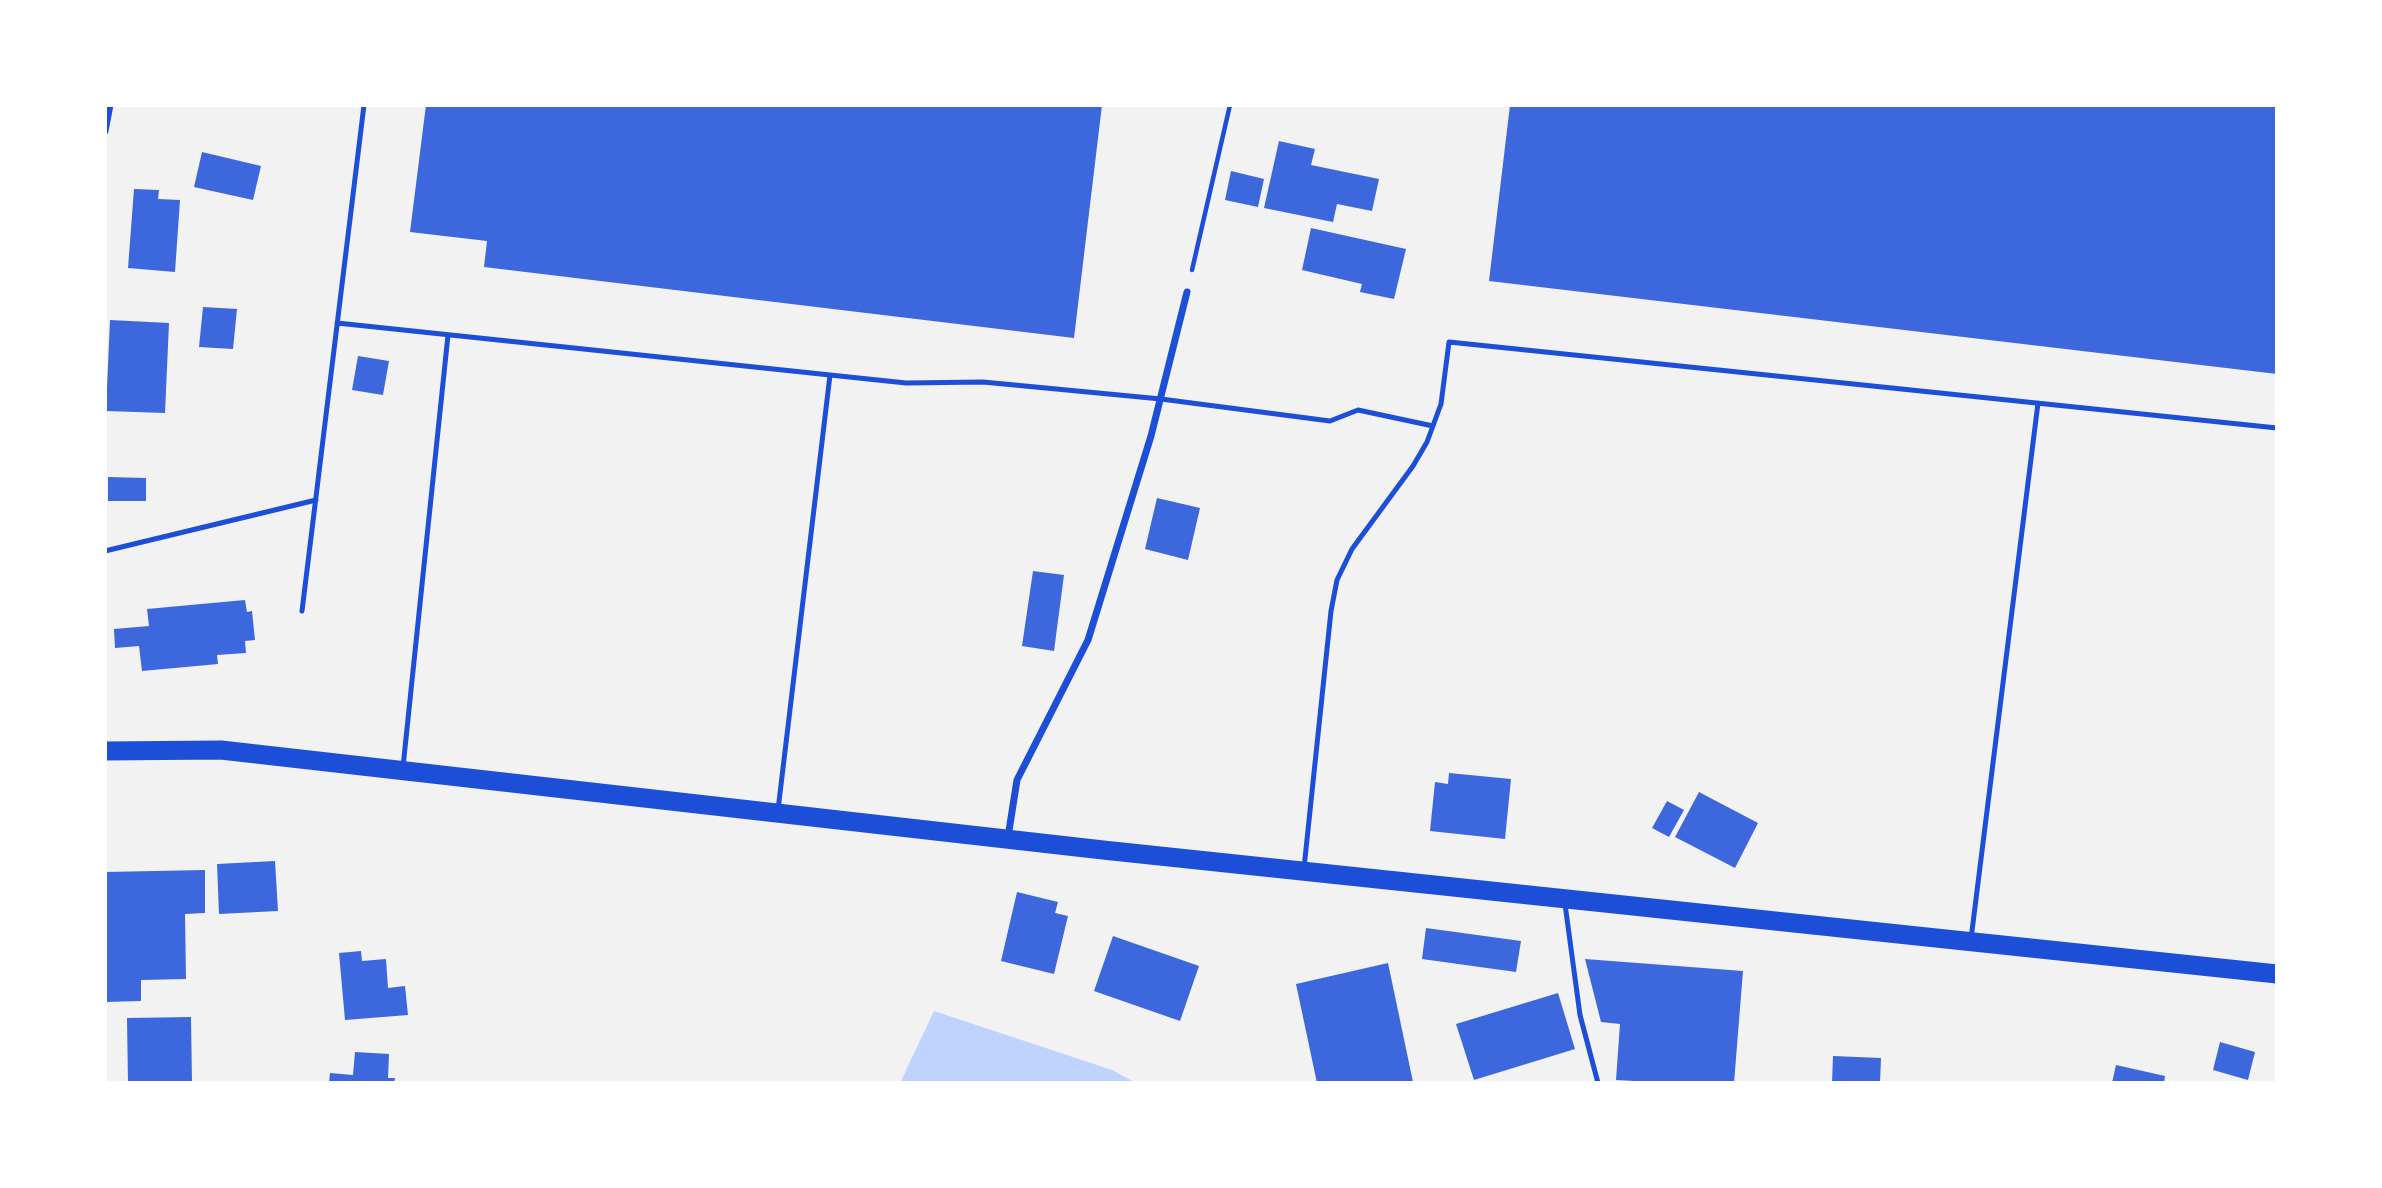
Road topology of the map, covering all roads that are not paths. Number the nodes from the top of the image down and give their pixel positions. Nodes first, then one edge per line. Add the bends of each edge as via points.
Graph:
1 (110, 105) edge
2 (364, 105) edge
3 (105, 131) edge
4 (1187, 292) road end
5 (337, 323) junction
6 (448, 335) junction
7 (830, 375) junction
8 (1161, 398) junction
9 (2038, 403) junction
10 (1433, 426) junction
11 (2277, 428) edge
12 (316, 500) junction
13 (105, 551) edge
14 (302, 611) dead end
15 (105, 751) edge
16 (402, 770) junction
17 (778, 813) junction
18 (1007, 839) junction
19 (1303, 871) junction
20 (1564, 899) junction
21 (1971, 942) junction
22 (2277, 974) edge
23 (1598, 1083) edge

1 - 3 street
2 - 5 lane
4 - 8 street
5 - 6 lane
5 - 12 lane
6 - 7 lane
6 - 16 lane
7 - 8 lane via 906,383 983,382
7 - 17 lane
8 - 10 lane via 1331,421 1358,410
8 - 18 street via 1088,640 1017,780
9 - 10 lane via 1449,342 1441,404
9 - 11 lane
9 - 21 lane
10 - 19 lane via 1413,466 1352,549 1337,580
12 - 13 lane
12 - 14 lane
15 - 16 highway via 221,750
16 - 17 highway
17 - 18 highway
18 - 19 highway
19 - 20 highway
20 - 21 highway
20 - 23 lane via 1580,1015
21 - 22 highway

